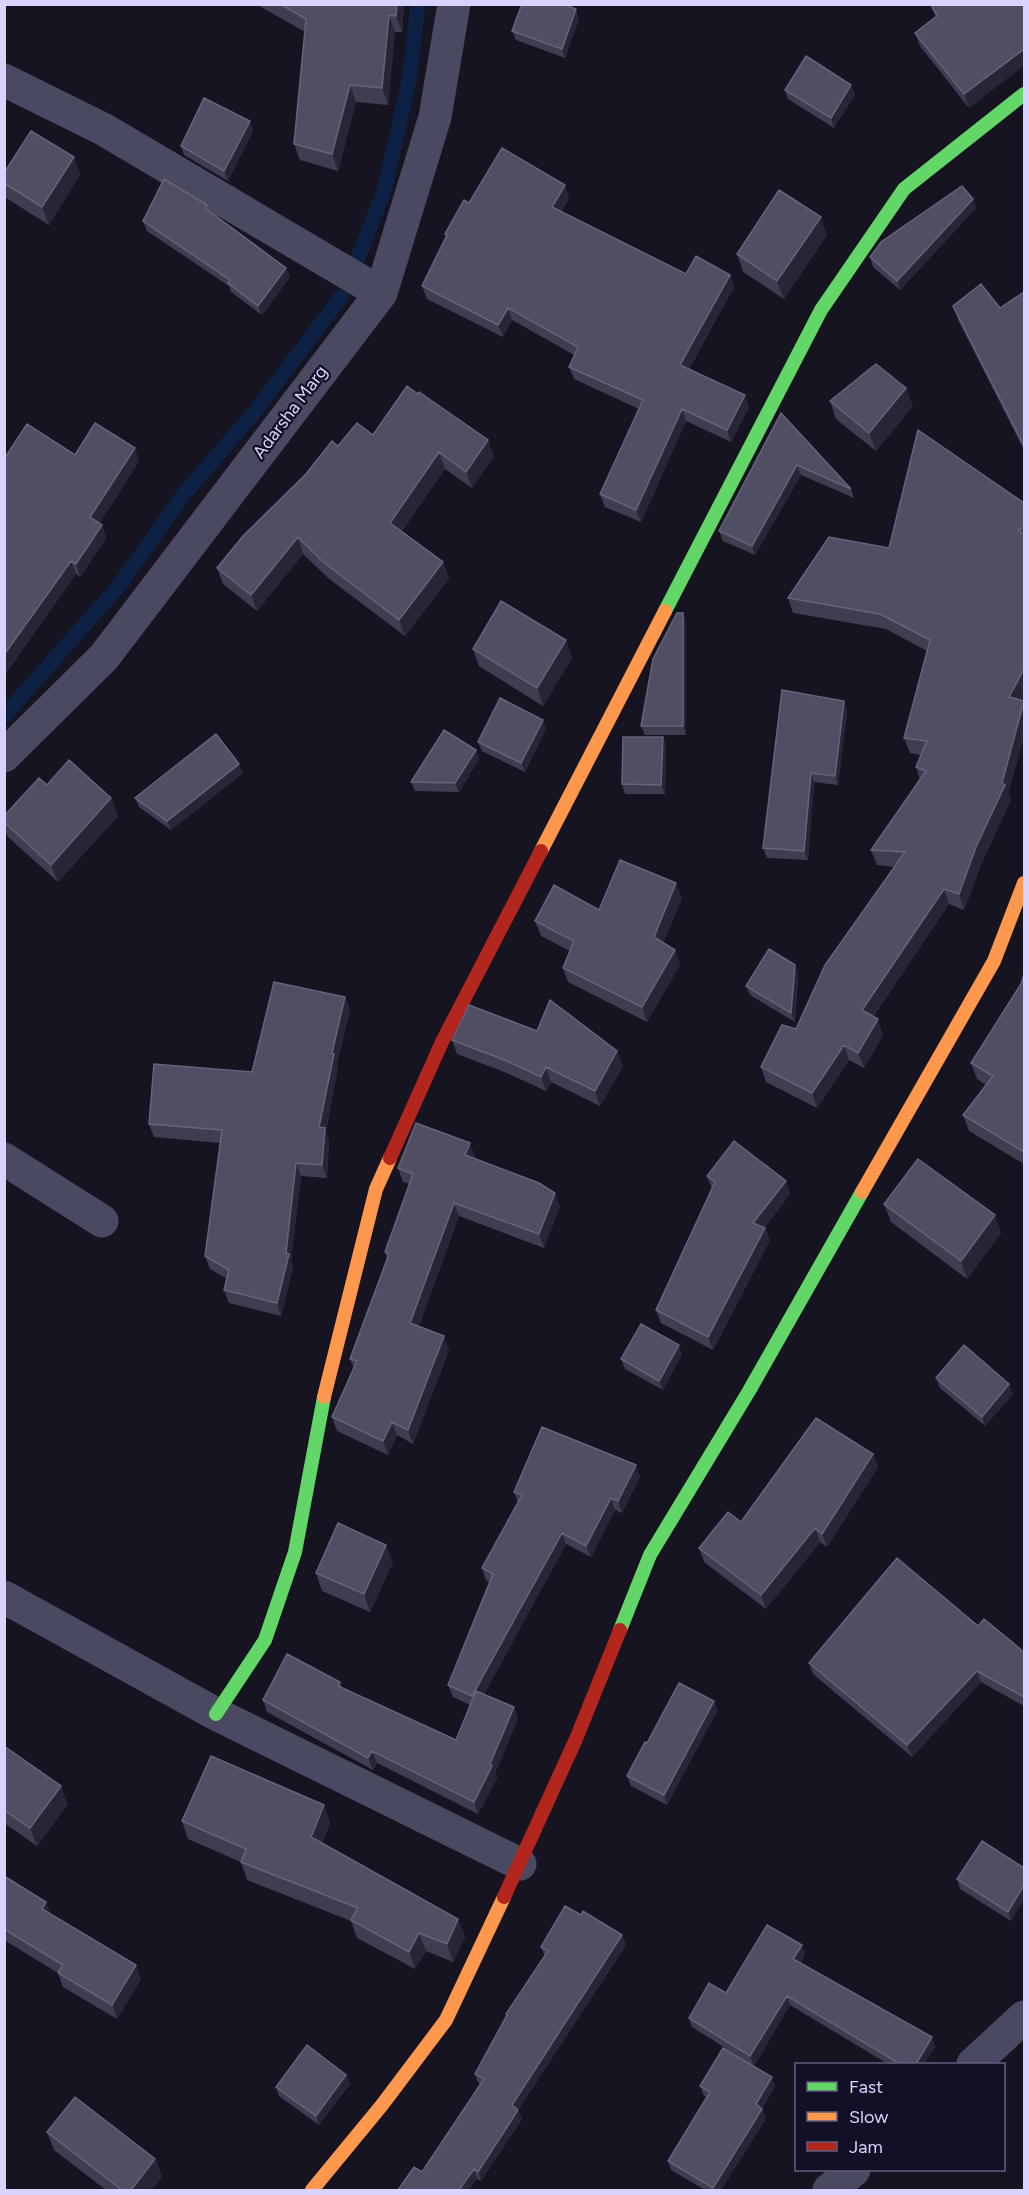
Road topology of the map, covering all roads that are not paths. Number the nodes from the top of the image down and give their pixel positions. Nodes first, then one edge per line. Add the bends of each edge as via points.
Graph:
1 (454, 4) edge
2 (4, 80) edge
3 (1024, 94) edge
4 (381, 293) junction
5 (4, 756) edge
6 (1024, 883) edge
7 (4, 1159) edge
8 (102, 1221) dead end
9 (4, 1597) edge
10 (216, 1714) junction
11 (520, 1864) junction
12 (1024, 2017) edge
13 (974, 2063) edge
14 (852, 2171) edge
15 (312, 2190) edge
16 (829, 2190) edge

1 - 4 street, Adarsha Marg via 435,117
2 - 4 street via 103,129
3 - 10 street via 904,189 821,310 442,1042 376,1188 327,1380 295,1552 265,1640
4 - 5 street, Adarsha Marg via 104,657
6 - 11 street via 994,961 749,1391 650,1555 576,1739
7 - 8 street
9 - 10 street
10 - 11 street
11 - 15 street via 446,2020
12 - 13 street
14 - 16 street

